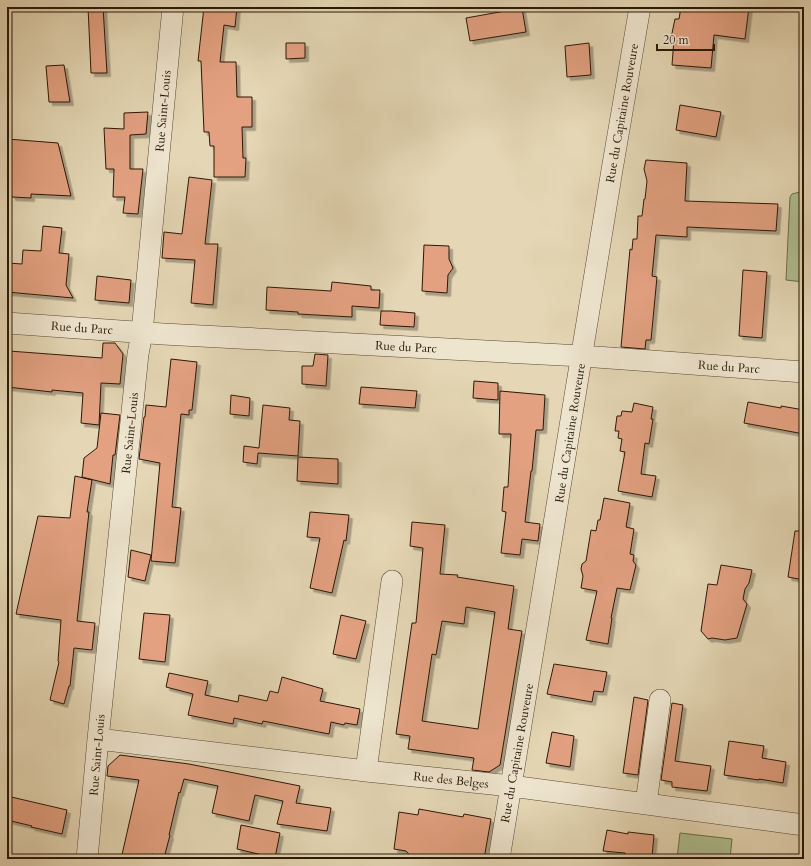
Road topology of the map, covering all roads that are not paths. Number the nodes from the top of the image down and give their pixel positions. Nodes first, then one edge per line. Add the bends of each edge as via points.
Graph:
1 (173, 7) edge
2 (640, 7) edge
3 (7, 322) edge
4 (142, 333) junction
5 (582, 356) junction
6 (804, 372) edge
7 (392, 581) dead end
8 (660, 700) dead end
9 (98, 739) junction
10 (366, 771) junction
11 (511, 786) junction
12 (646, 804) junction
13 (804, 825) edge
14 (87, 859) edge
15 (499, 859) edge

1 - 4 street, Rue Saint-Louis
2 - 5 street, Rue du Capitaine Rouveure
3 - 4 street, Rue du Parc
4 - 5 street, Rue du Parc
4 - 9 street, Rue Saint-Louis
5 - 6 street, Rue du Parc
5 - 11 street, Rue du Capitaine Rouveure
7 - 10 street
8 - 12 street
9 - 10 street, Rue des Belges
9 - 14 street, Rue Saint-Louis
10 - 11 street, Rue des Belges
11 - 12 street, Rue des Belges
11 - 15 street, Rue du Capitaine Rouveure
12 - 13 street, Rue des Belges

